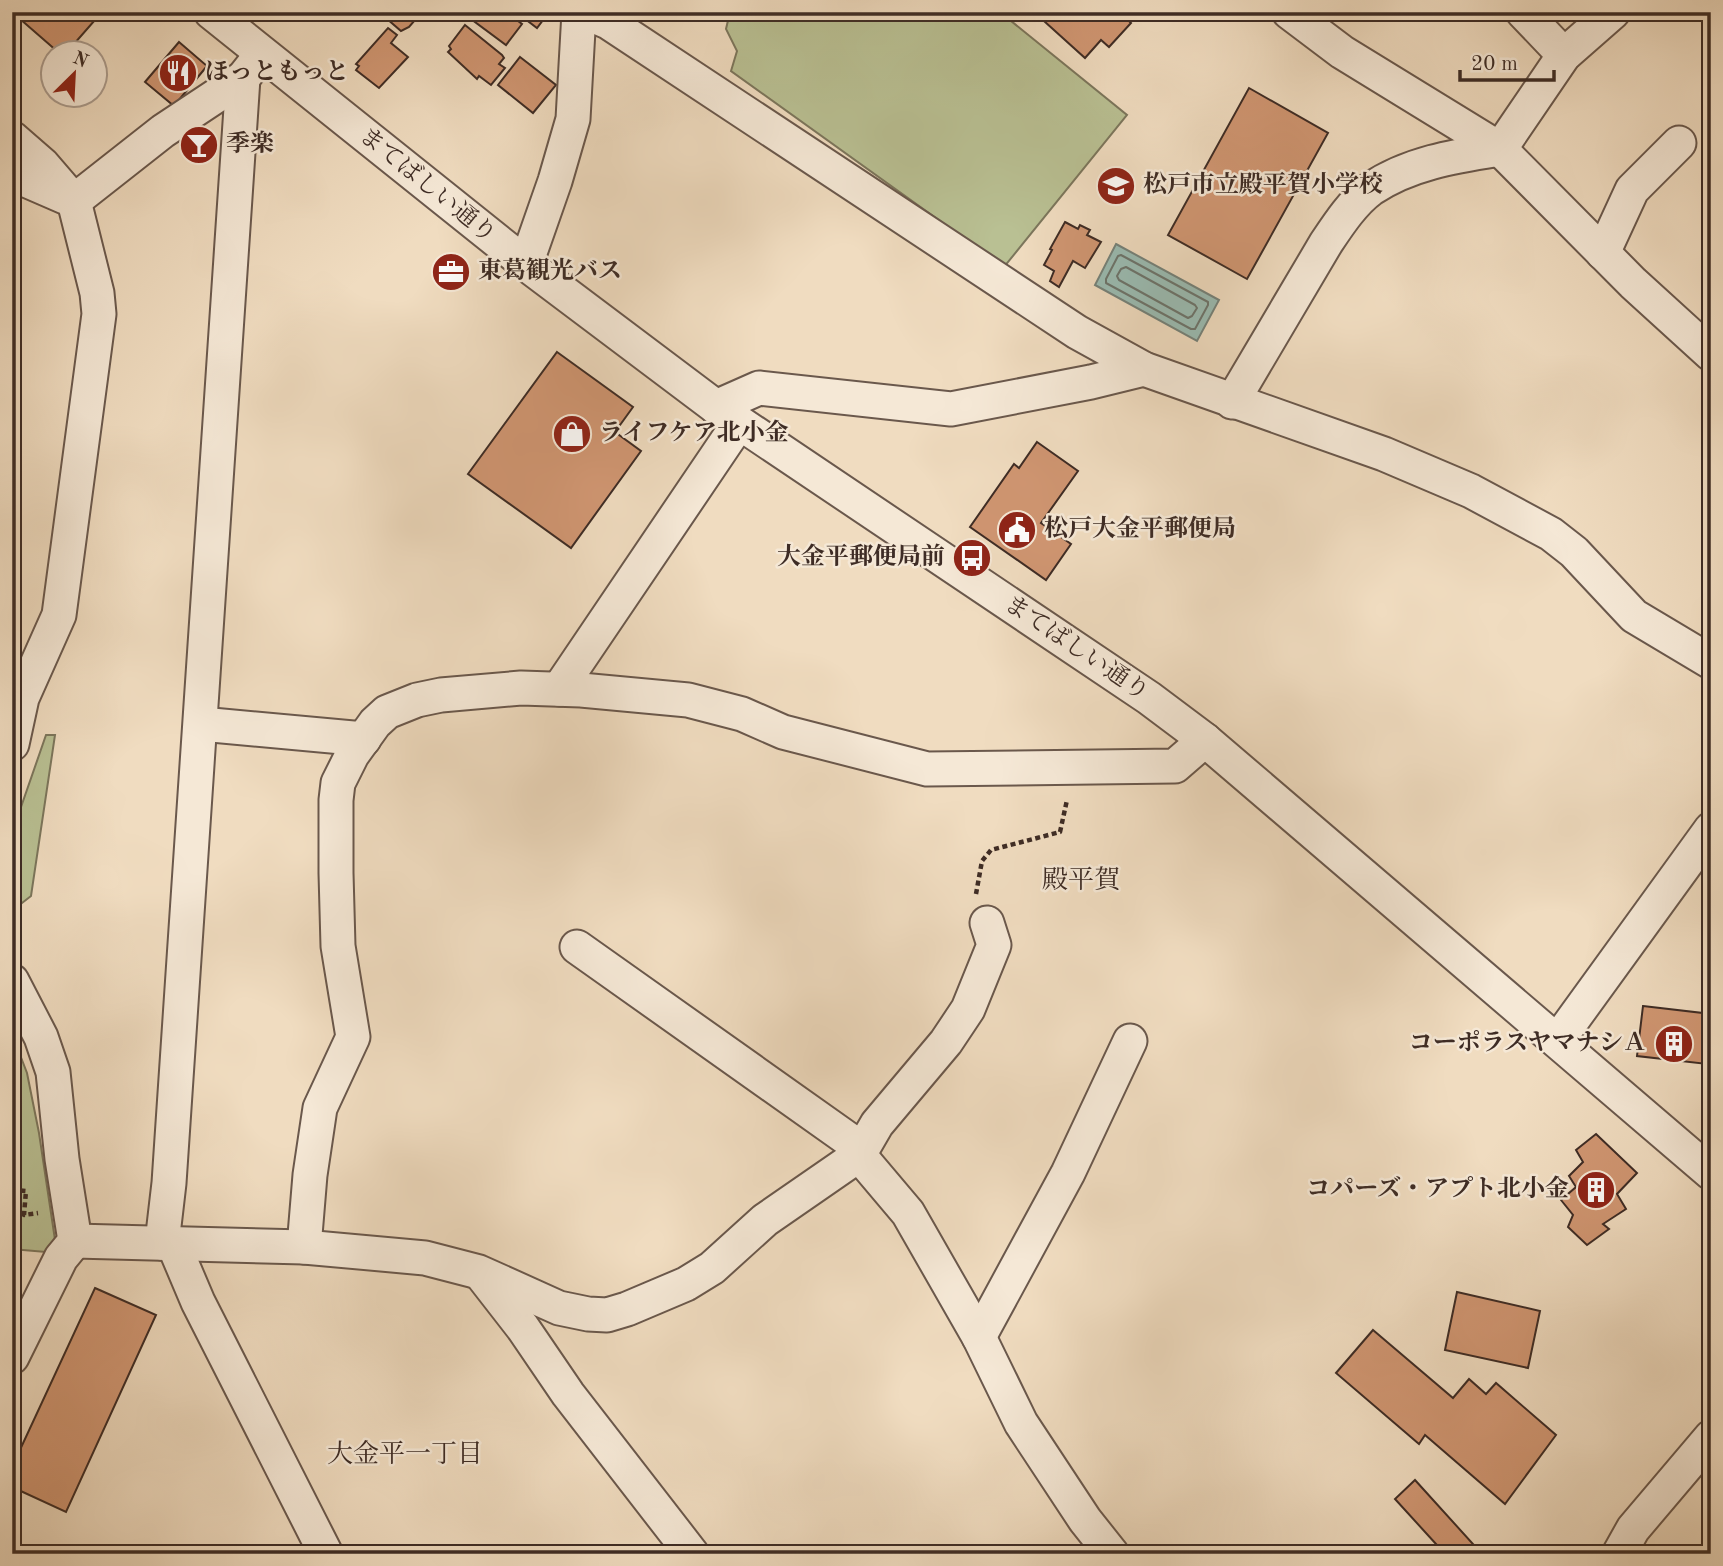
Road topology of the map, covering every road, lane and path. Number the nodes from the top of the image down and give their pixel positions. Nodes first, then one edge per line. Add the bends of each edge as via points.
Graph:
1 (211, 12) edge
2 (579, 12) edge
3 (585, 12) edge
4 (1289, 12) edge
5 (1523, 12) edge
6 (1613, 12) edge
7 (1563, 55) junction
8 (253, 66) junction
9 (12, 138) edge
10 (1679, 143) dead end
11 (1500, 149) junction
12 (12, 174) edge
13 (74, 201) junction
14 (1603, 253) junction
15 (526, 264) junction
16 (1711, 354) edge
17 (1144, 369) junction
18 (1231, 401) junction
19 (727, 415) junction
20 (1711, 662) edge
21 (559, 690) junction
22 (201, 724) junction
23 (364, 739) junction
24 (1205, 740) junction
25 (12, 744) edge
26 (1035, 768) junction
27 (1711, 829) edge
28 (986, 923) joint
29 (577, 947) dead end
30 (12, 981) edge
31 (27, 1037) edge
32 (1558, 1040) junction
33 (1130, 1041) dead end
34 (860, 1152) junction
35 (1711, 1173) edge
36 (12, 1190) edge
37 (26, 1191) dead end
38 (75, 1241) junction
39 (167, 1243) junction
40 (304, 1247) junction
41 (479, 1272) junction
42 (979, 1337) junction
43 (12, 1357) edge
44 (1711, 1437) edge
45 (326, 1554) edge
46 (692, 1554) edge
47 (1112, 1554) edge
48 (1619, 1554) edge

1 - 8 street, まてばしい通り
2 - 15 street via 573,119
3 - 17 street via 608,22 1077,332
4 - 11 street via 1342,52
5 - 7 street
6 - 7 street
7 - 11 street
8 - 13 street
8 - 15 street, まてばしい通り
8 - 22 street
9 - 13 street
10 - 14 street via 1632,190
11 - 14 street
11 - 18 street via 1406,171 1370,190 1325,243
12 - 13 street
13 - 25 street via 99,314 59,615 22,698
14 - 16 street
15 - 19 street, まてばしい通り
17 - 18 street
17 - 19 street via 951,410 759,387
18 - 20 street via 1384,454 1471,491 1552,534 1574,551 1634,617
19 - 21 street
19 - 24 street, まてばしい通り
21 - 23 street via 521,688 417,700 387,712
21 - 26 street via 688,700 743,714 783,732 927,769
22 - 23 street
22 - 39 street
23 - 40 street via 338,783 336,800 338,946 353,1037 320,1108
24 - 26 street via 1175,766
24 - 32 street, まてばしい通り
26 - 28 path via 1043,789 1068,801 1060,832 991,850 982,861 976,894
27 - 32 street
28 - 34 street via 994,945 968,1009
29 - 34 street
30 - 31 street
31 - 38 street via 53,1072
32 - 35 street, まてばしい通り
33 - 42 street via 1068,1173
34 - 41 street via 765,1220 712,1269 617,1312 588,1314 559,1308
34 - 42 street via 908,1213
36 - 37 path
38 - 39 street
38 - 43 street via 61,1258
39 - 40 street
39 - 45 street
40 - 41 street via 425,1258
41 - 46 street
42 - 47 street via 1021,1423
44 - 48 street via 1633,1529

